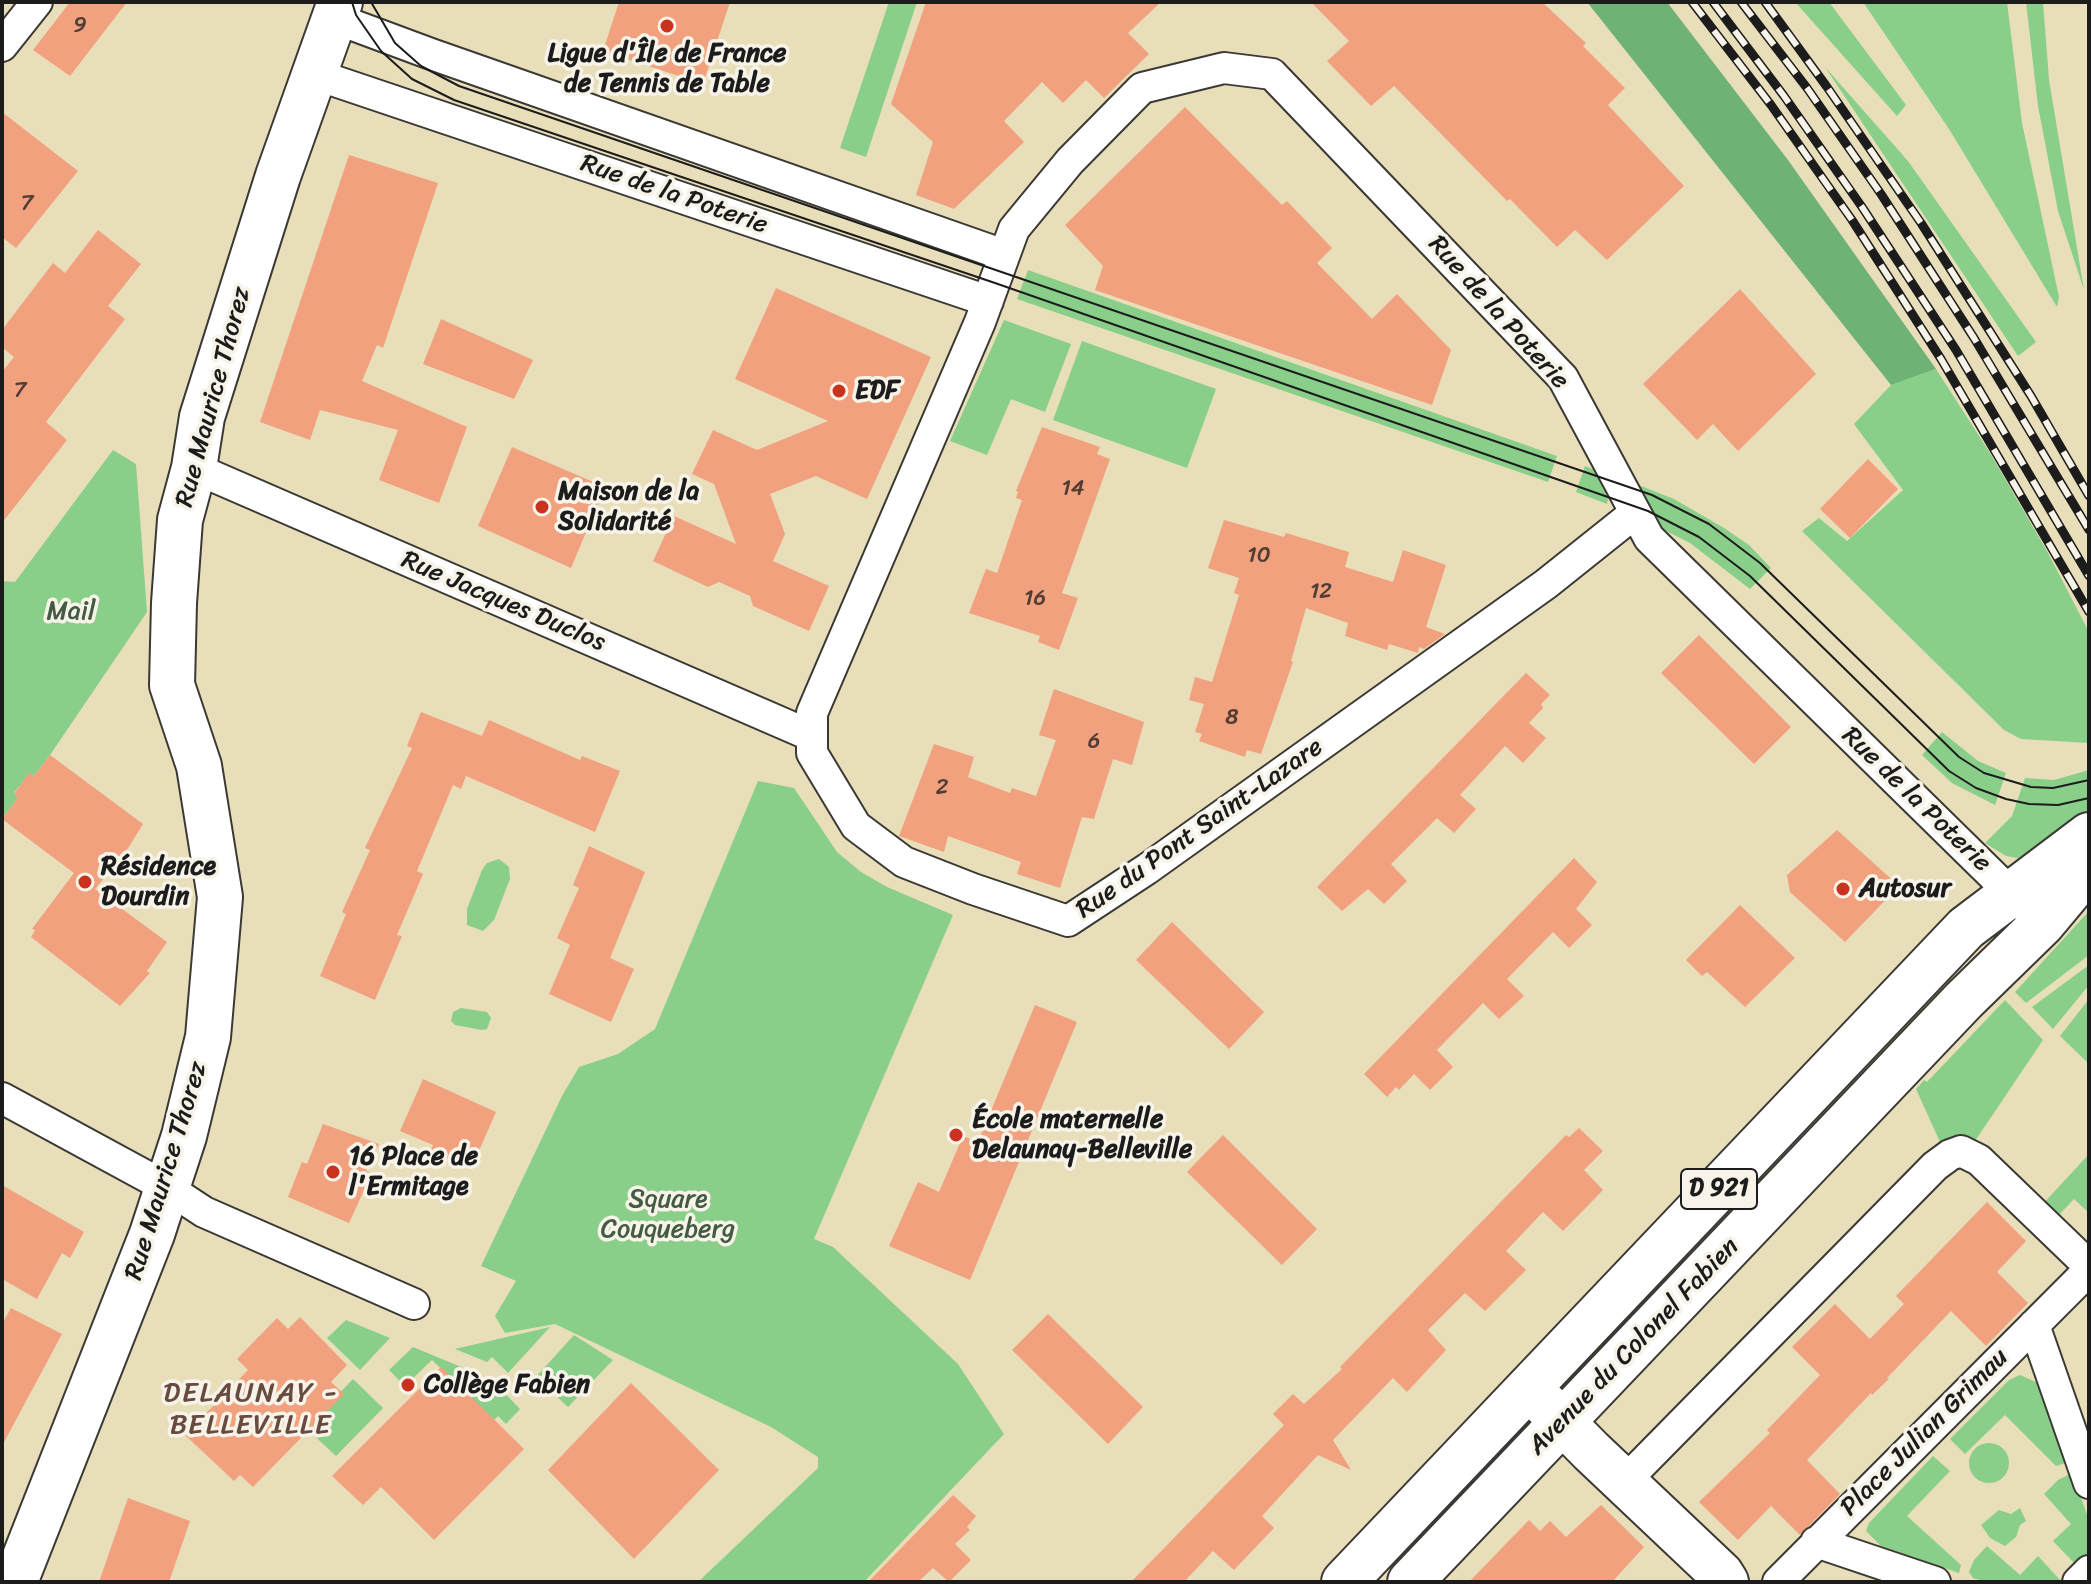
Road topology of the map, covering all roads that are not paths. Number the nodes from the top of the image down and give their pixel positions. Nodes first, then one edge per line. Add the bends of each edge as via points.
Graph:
1 (37, 2) edge
2 (337, 10) edge
3 (2, 46) edge
4 (314, 74) junction
5 (1004, 255) junction
6 (988, 301) junction
7 (194, 468) junction
8 (1635, 513) junction
9 (812, 736) junction
10 (2089, 835) edge
11 (2089, 868) edge
12 (2011, 892) junction
13 (2042, 924) junction
14 (2, 1098) edge
15 (166, 1187) junction
16 (2089, 1268) edge
17 (414, 1304) dead end
18 (2034, 1325) junction
19 (1529, 1388) junction
20 (1564, 1422) junction
21 (1624, 1482) junction
22 (2089, 1483) edge
23 (1816, 1542) junction
24 (2089, 1571) edge
25 (15, 1582) edge
26 (1344, 1582) edge
27 (1410, 1582) edge
28 (1726, 1582) edge
29 (1778, 1582) edge
30 (1935, 1582) edge
31 (2078, 1582) edge

1 - 3 street
2 - 4 main road, Rue Maurice Thorez
2 - 5 street, Rue de la Poterie via 431,54
4 - 6 street, Rue de la Poterie
4 - 7 main road, Rue Maurice Thorez via 202,417
5 - 6 street, Rue de la Poterie
5 - 8 street, Rue de la Poterie via 1014,229 1070,161 1142,88 1224,68 1272,74 1563,378
6 - 9 street, Rue du Pont Saint-Lazare via 812,713
7 - 9 street, Rue Jacques Duclos
7 - 15 main road, Rue Maurice Thorez via 180,520 172,685 199,766 220,897 208,1037
8 - 9 street, Rue du Pont Saint-Lazare via 1546,584 1068,921 904,862 856,826 812,753
8 - 12 street, Rue de la Poterie via 1649,538
10 - 12 main road, D 921
11 - 13 main road, Avenue du Colonel Fabien / D 921
12 - 13 street, Rue de la Poterie
12 - 19 main road, Avenue du Colonel Fabien / D 921 via 1966,928
13 - 20 main road, Avenue du Colonel Fabien / D 921
14 - 15 street
15 - 17 street via 204,1212
15 - 25 main road, Rue Maurice Thorez
16 - 18 street, Place Julian Grimau
16 - 21 street via 1979,1160 1961,1151 1950,1155
18 - 22 street, Place Julian Grimau
18 - 23 street, Place Julian Grimau
19 - 20 main road
19 - 26 main road, Avenue du Colonel Fabien / D 921
20 - 21 main road
20 - 27 main road, Avenue du Colonel Fabien / D 921
21 - 28 main road
23 - 29 street, Place Julian Grimau
23 - 30 street, Place Julian Grimau
24 - 31 street

